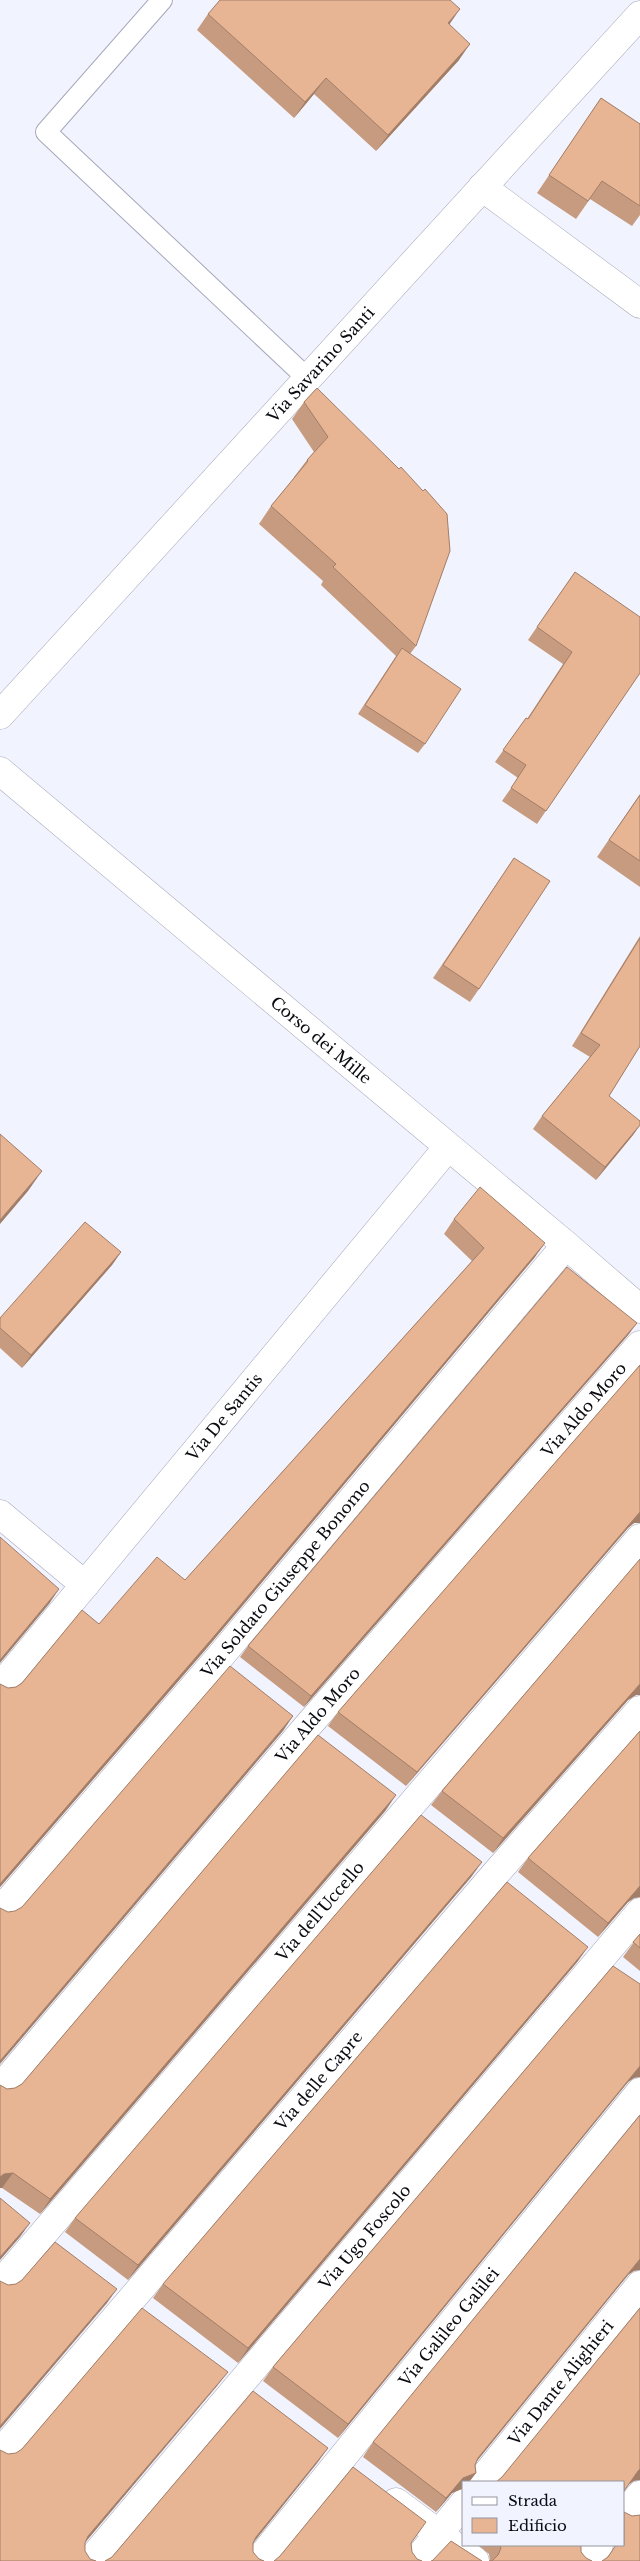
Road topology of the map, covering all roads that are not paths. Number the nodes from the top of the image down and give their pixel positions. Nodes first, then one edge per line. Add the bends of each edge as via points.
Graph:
1 (162, 0) edge
2 (640, 15) edge
3 (482, 188) junction
4 (640, 304) edge
5 (307, 378) junction
6 (0, 714) edge
7 (0, 771) edge
8 (448, 1147) junction
9 (566, 1245) junction
10 (640, 1309) edge
11 (640, 1345) edge
12 (0, 1514) edge
13 (640, 1538) edge
14 (85, 1585) junction
15 (218, 1659) junction
16 (240, 1677) edge
17 (0, 1687) edge
18 (640, 1710) edge
19 (283, 1712) edge
20 (304, 1729) junction
21 (327, 1746) edge
22 (387, 1791) edge
23 (417, 1814) junction
24 (472, 1856) edge
25 (495, 1874) junction
26 (517, 1893) edge
27 (0, 1911) edge
28 (640, 1912) edge
29 (577, 1942) edge
30 (600, 1960) junction
31 (624, 1978) edge
32 (0, 2088) edge
33 (640, 2092) edge
34 (31, 2228) junction
35 (64, 2252) edge
36 (0, 2284) edge
37 (109, 2284) edge
38 (640, 2285) edge
39 (132, 2300) junction
40 (155, 2318) edge
41 (230, 2378) junction
42 (262, 2402) edge
43 (318, 2442) edge
44 (0, 2453) edge
45 (341, 2460) junction
46 (481, 2481) edge
47 (640, 2495) edge
48 (462, 2505) edge
49 (625, 2514) edge
50 (438, 2534) junction
51 (598, 2546) edge
52 (90, 2561) edge
53 (258, 2561) edge
54 (416, 2561) edge
55 (475, 2561) edge
56 (586, 2561) edge

1 - 5 lane via 46,132
2 - 3 street, Via Savarino Santi
3 - 4 street
3 - 5 street, Via Savarino Santi
5 - 6 street, Via Savarino Santi
7 - 8 street, Corso dei Mille
8 - 9 street, Corso dei Mille
8 - 14 street, Via De Santis
9 - 10 street, Corso dei Mille
9 - 15 street, Via Soldato Giuseppe Bonomo
11 - 20 street, Via Aldo Moro
12 - 14 street
13 - 23 street, Via dell'Uccello
14 - 17 street, Via De Santis
15 - 16 street
15 - 27 street, Via Soldato Giuseppe Bonomo
18 - 25 street, Via delle Capre
19 - 20 street
20 - 21 street
20 - 32 street, Via Aldo Moro
22 - 23 street
23 - 34 street, Via dell'Uccello
24 - 25 street
25 - 26 street
25 - 39 street, Via delle Capre
28 - 30 street, Via Ugo Foscolo
29 - 30 street
30 - 31 street
30 - 41 street, Via Ugo Foscolo
33 - 45 street, Via Galileo Galilei
34 - 35 street
34 - 36 street, Via dell'Uccello
37 - 39 street
38 - 46 street, Via Dante Alighieri
39 - 40 street
39 - 44 street, Via delle Capre
41 - 42 street
41 - 52 street, Via Ugo Foscolo
43 - 45 street
45 - 50 street
45 - 53 street, Via Galileo Galilei
47 - 49 street
48 - 50 street
50 - 54 street
50 - 55 street
51 - 56 street

